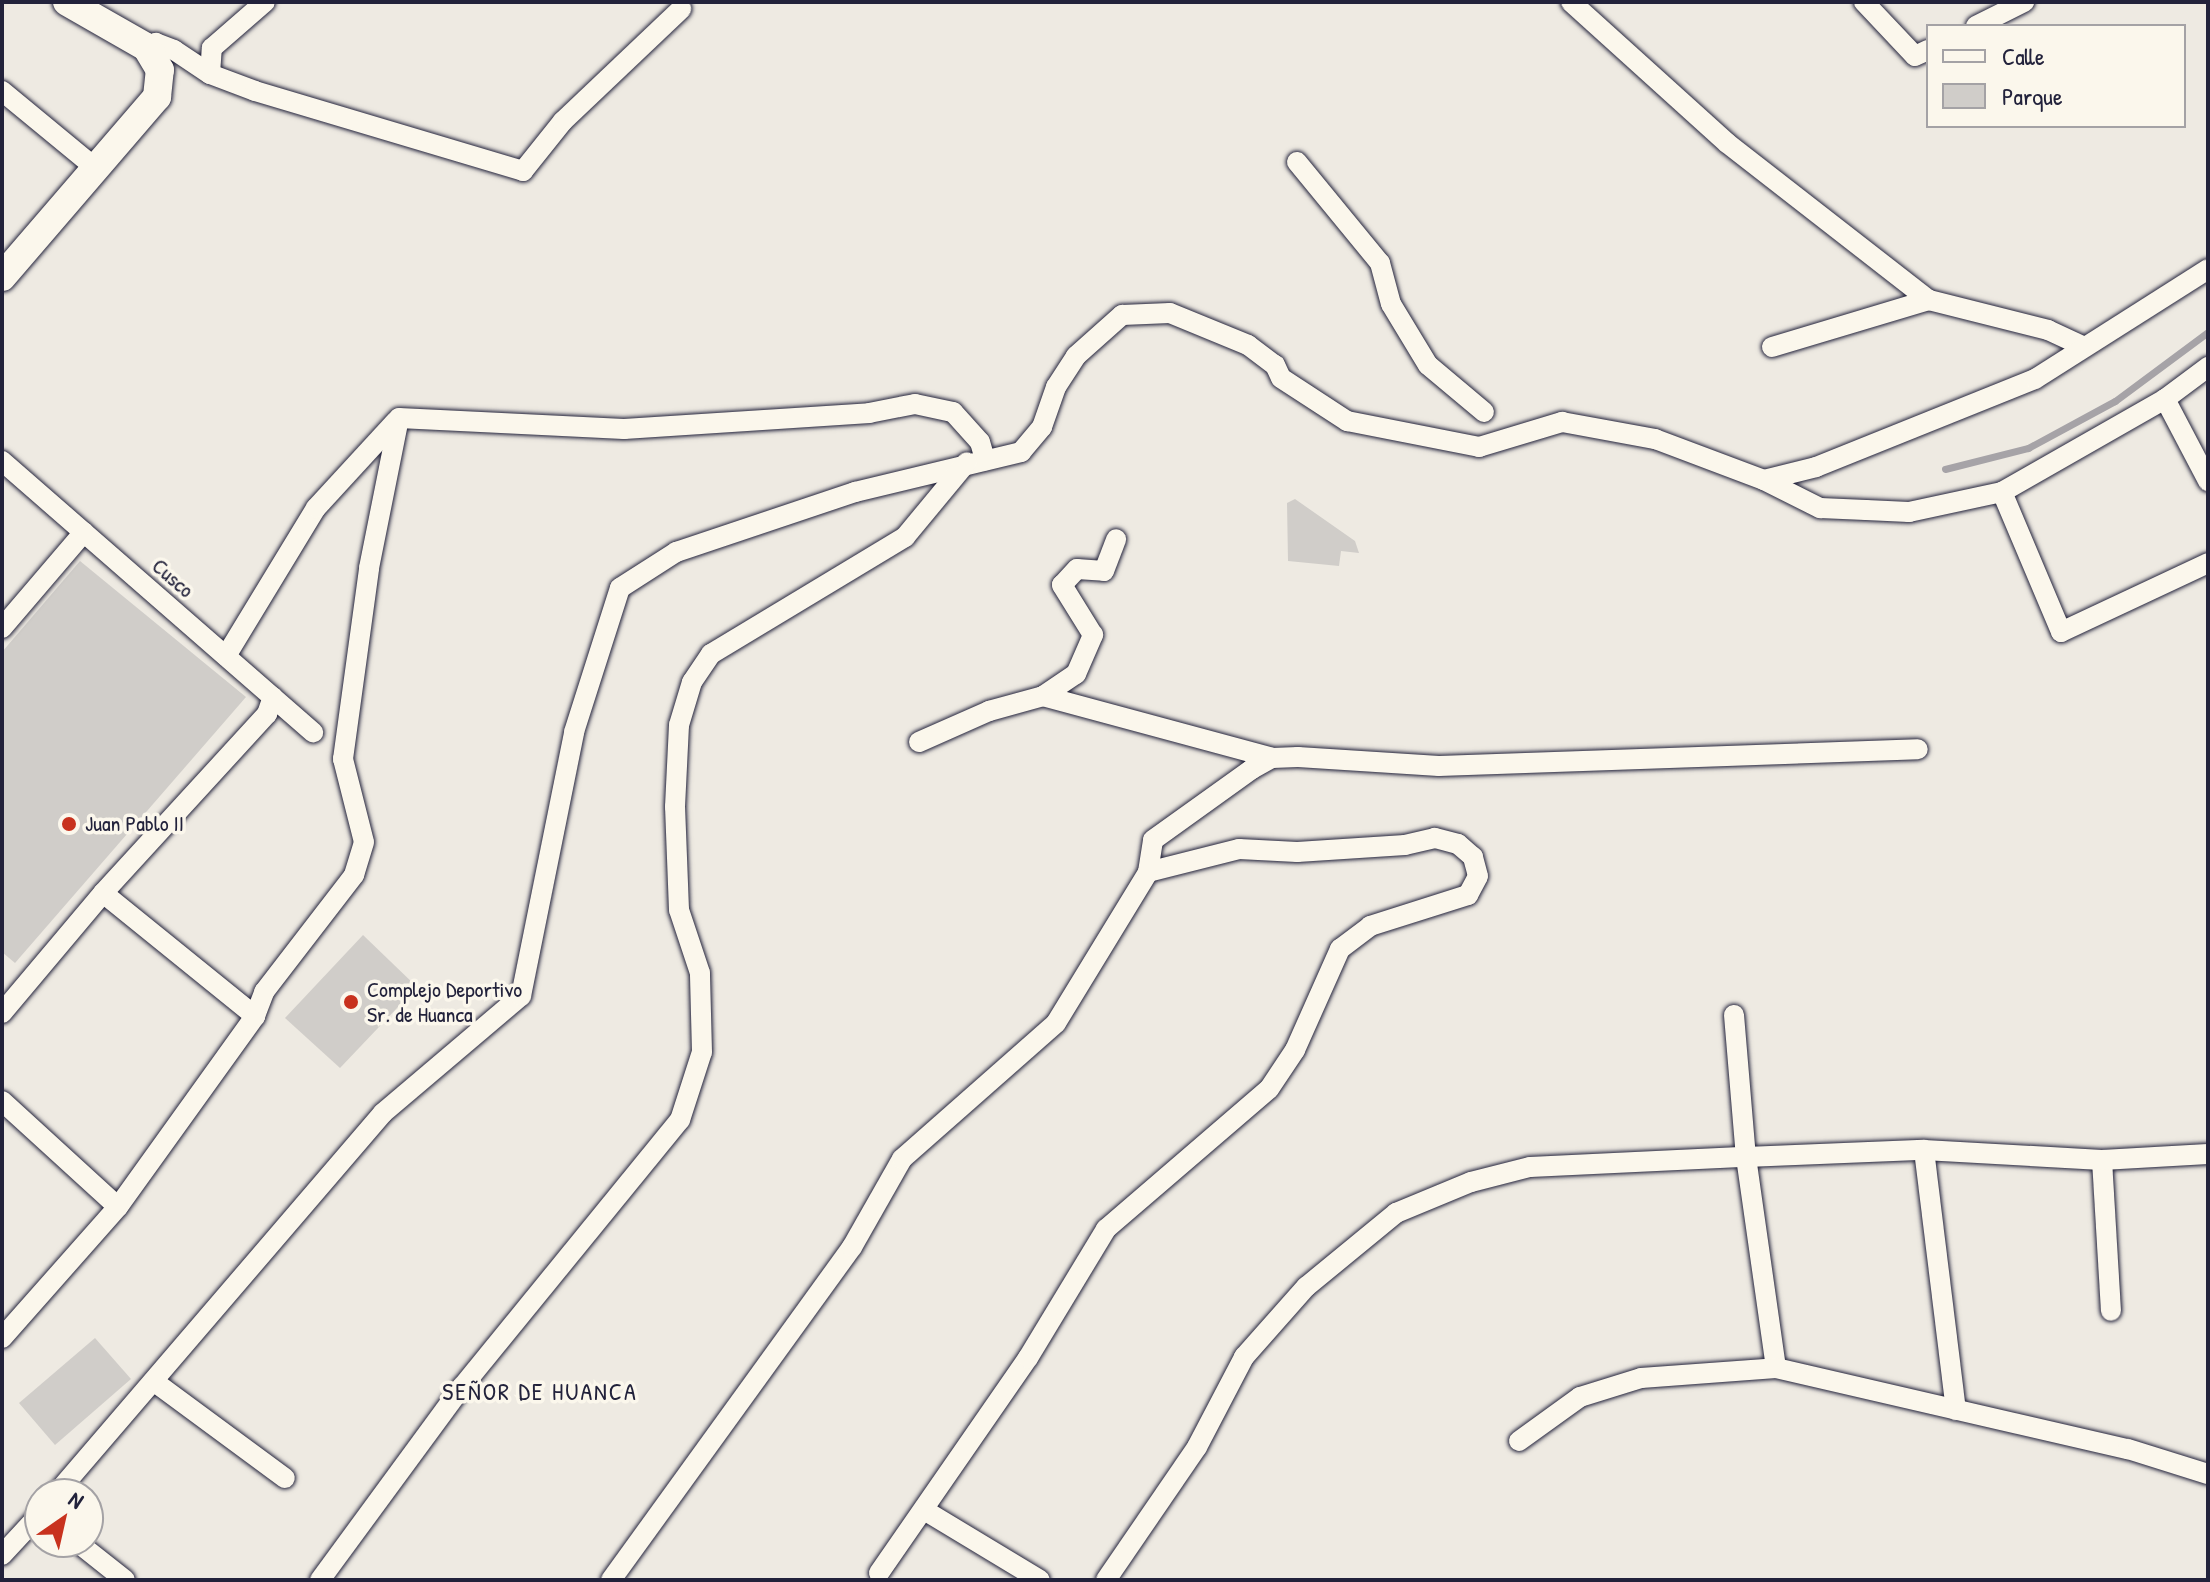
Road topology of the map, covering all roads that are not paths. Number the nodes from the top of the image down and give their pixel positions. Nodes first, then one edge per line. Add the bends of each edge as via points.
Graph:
1 (67, 2) edge
2 (265, 2) edge
3 (1571, 2) edge
4 (1864, 2) edge
5 (2024, 2) edge
6 (681, 9) dead end
7 (1980, 24) edge
8 (146, 47) junction
9 (1926, 51) edge
10 (210, 74) junction
11 (2, 91) edge
12 (1297, 162) dead end
13 (98, 170) junction
14 (2208, 269) edge
15 (2, 277) edge
16 (1929, 300) junction
17 (2083, 346) junction
18 (1772, 347) dead end
19 (2208, 367) edge
20 (2165, 399) junction
21 (1484, 412) dead end
22 (399, 418) junction
23 (977, 455) junction
24 (2, 461) edge
25 (1764, 480) junction
26 (2208, 481) edge
27 (2002, 492) junction
28 (84, 532) junction
29 (1116, 539) dead end
30 (2208, 563) edge
31 (2, 628) edge
32 (226, 656) junction
33 (1043, 696) junction
34 (273, 697) junction
35 (313, 732) dead end
36 (919, 742) dead end
37 (1918, 749) dead end
38 (1272, 758) junction
39 (1148, 872) junction
40 (103, 893) junction
41 (2, 1013) edge
42 (1734, 1015) dead end
43 (255, 1016) junction
44 (2, 1101) edge
45 (1924, 1150) junction
46 (2208, 1154) edge
47 (1746, 1157) junction
48 (2102, 1160) junction
49 (118, 1207) junction
50 (2111, 1311) dead end
51 (2, 1338) edge
52 (1776, 1368) junction
53 (156, 1383) junction
54 (1956, 1410) junction
55 (1519, 1441) dead end
56 (2208, 1474) edge
57 (69, 1478) edge
58 (285, 1478) dead end
59 (924, 1510) junction
60 (24, 1531) edge
61 (2, 1555) edge
62 (97, 1558) edge
63 (879, 1573) dead end
64 (125, 1580) edge
65 (320, 1580) edge
66 (611, 1580) edge
67 (1040, 1580) edge
68 (1106, 1580) edge

1 - 8 street
2 - 10 street via 212,48
3 - 16 street via 1727,143
4 - 9 street via 1915,56
5 - 7 street
6 - 10 street via 563,121 523,171
8 - 10 street via 156,43 174,50
8 - 13 street via 160,70 157,97
11 - 13 street
12 - 21 street via 1380,263 1391,304 1428,365
13 - 15 street
14 - 17 street
16 - 17 street via 2048,330
16 - 18 street
17 - 25 street via 2035,379 1975,406 1816,467
19 - 20 street
20 - 26 street
20 - 27 street
22 - 23 street via 624,429 869,413 915,404 953,412
22 - 32 street via 316,508
22 - 43 street via 369,568 343,759 364,842 354,875 264,992
23 - 25 street via 1021,452 1032,444 1076,356 1122,315 1170,313 1248,345 1275,365 1281,378 1347,421 1479,447 1562,422 1655,439
23 - 53 street via 676,552 620,588 574,732 521,996 383,1113
23 - 65 street via 905,537 711,654 692,682 679,725 675,807 679,910 700,973 702,1052 680,1120 462,1387
24 - 28 street, Cusco
25 - 27 street via 1820,508 1836,509 1909,512
27 - 30 street via 2061,632
28 - 31 street
28 - 32 street, Cusco
29 - 33 street via 1104,571 1077,569 1062,585 1093,635 1076,674
32 - 34 street, Cusco
33 - 36 street via 989,711
33 - 38 street
34 - 35 street, Cusco
34 - 40 street via 267,714
37 - 38 street via 1439,766
38 - 39 street via 1153,840
39 - 59 street via 1239,849 1297,852 1435,838 1458,844 1473,857 1478,876 1468,895 1370,926 1340,949 1306,1028 1269,1089 1106,1229 1028,1358
39 - 66 street via 1056,1023 902,1159 852,1247
40 - 41 street
40 - 43 street
42 - 47 street
43 - 49 street
44 - 49 street
45 - 47 street
45 - 48 street
45 - 54 street
46 - 48 street
47 - 52 street
47 - 68 street via 1530,1167 1471,1182 1396,1213 1341,1253 1244,1357 1197,1447
48 - 50 street
49 - 51 street
52 - 54 street
52 - 55 street via 1641,1378 1580,1397
53 - 57 street
53 - 58 street
54 - 56 street via 2128,1449
59 - 63 street
59 - 67 street
60 - 61 street
62 - 64 street

